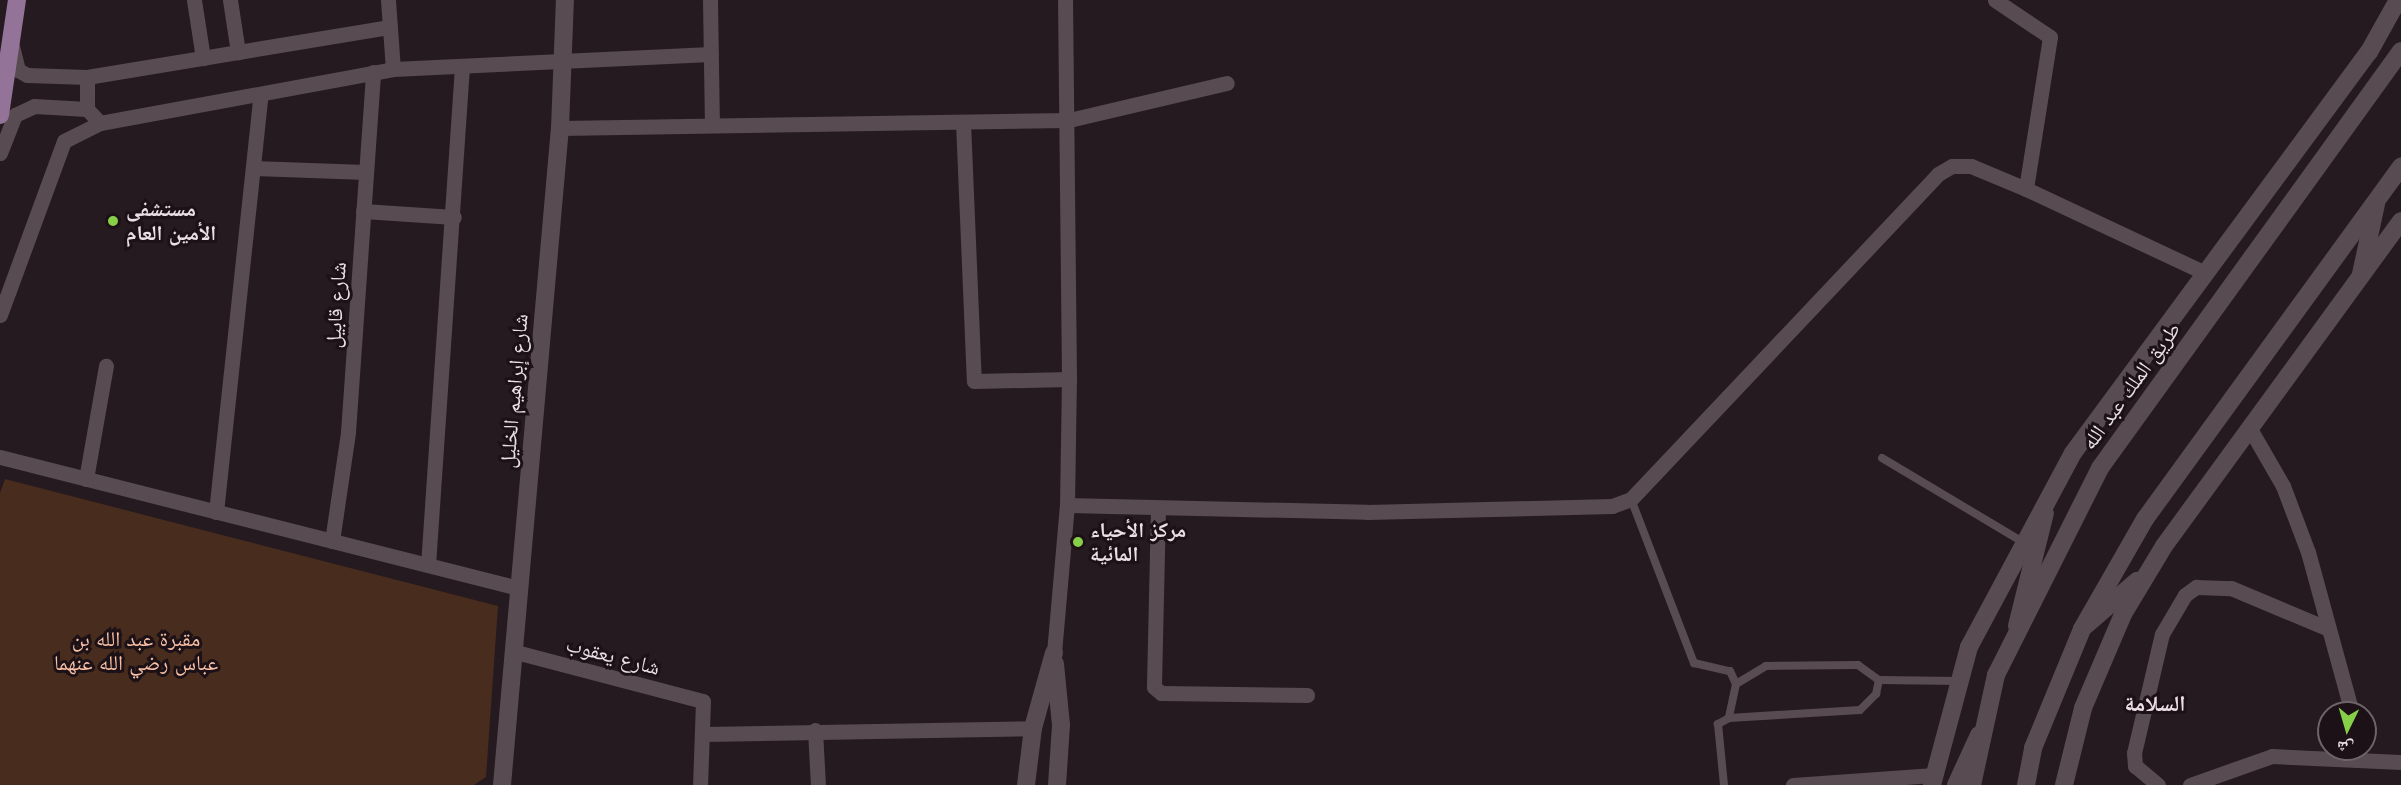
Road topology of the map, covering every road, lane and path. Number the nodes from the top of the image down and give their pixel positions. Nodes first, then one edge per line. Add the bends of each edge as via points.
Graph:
1 (17, 0) edge
2 (194, 0) edge
3 (230, 0) edge
4 (388, 0) edge
5 (564, 0) edge
6 (710, 0) edge
7 (1065, 0) edge
8 (1995, 0) edge
9 (2398, 0) edge
10 (390, 27) junction
11 (11, 46) junction
12 (2401, 51) edge
13 (238, 52) junction
14 (711, 54) junction
15 (203, 58) junction
16 (563, 61) junction
17 (462, 66) junction
18 (393, 69) junction
19 (373, 72) junction
20 (87, 77) junction
21 (1227, 83) dead end
22 (261, 94) junction
23 (87, 109) junction
24 (0, 115) edge
25 (1069, 120) junction
26 (963, 122) junction
27 (100, 123) junction
28 (712, 125) junction
29 (560, 128) junction
30 (0, 153) edge
31 (2401, 166) edge
32 (253, 168) junction
33 (366, 172) junction
34 (2026, 189) junction
35 (2376, 204) junction
36 (363, 211) junction
37 (454, 217) junction
38 (2401, 221) edge
39 (2205, 273) junction
40 (2359, 282) junction
41 (0, 315) edge
42 (106, 366) dead end
43 (1069, 380) junction
44 (2249, 427) junction
45 (0, 457) edge
46 (1882, 458) dead end
47 (86, 479) junction
48 (2050, 494) junction
49 (1631, 499) junction
50 (1067, 505) junction
51 (1158, 508) junction
52 (216, 512) junction
53 (332, 541) junction
54 (2022, 541) junction
55 (428, 565) junction
56 (2150, 570) junction
57 (518, 588) junction
58 (2326, 628) junction
59 (2082, 629) junction
60 (2014, 637) junction
61 (513, 651) junction
62 (1054, 653) junction
63 (1879, 680) junction
64 (1959, 681) junction
65 (1736, 684) junction
66 (1307, 695) dead end
67 (2348, 701) edge
68 (1730, 718) junction
69 (1984, 726) junction
70 (1033, 728) junction
71 (815, 730) junction
72 (704, 734) junction
73 (2317, 755) edge
74 (2377, 757) edge
75 (2401, 762) edge
76 (1933, 780) edge
77 (502, 785) edge
78 (700, 785) edge
79 (818, 785) edge
80 (1026, 785) edge
81 (1057, 785) edge
82 (1724, 785) edge
83 (1793, 785) edge
84 (1956, 785) edge
85 (1972, 785) edge
86 (2026, 785) edge
87 (2064, 785) edge
88 (2158, 785) edge
89 (2190, 785) edge

1 - 11 main road
2 - 15 street
3 - 13 street
4 - 10 street
5 - 16 street, شارع إبراهيم الخليل
6 - 14 street
7 - 25 street
8 - 34 street via 2050,37
9 - 39 street via 2369,52
10 - 13 street
10 - 18 street
11 - 20 street via 18,70 27,75
11 - 24 main road
12 - 60 street, طريق الملك عبد الله via 2100,468
13 - 15 street
14 - 16 street
14 - 28 street
15 - 20 street
16 - 17 street
16 - 29 street, شارع إبراهيم الخليل
17 - 18 street
17 - 37 street
18 - 19 street
19 - 22 street
19 - 33 street, شارع قابيل
20 - 23 street
21 - 25 street
22 - 27 street
22 - 32 street
23 - 27 street
23 - 30 street via 54,103 15,115
25 - 26 street
25 - 43 street
26 - 28 street
26 - 43 street via 974,381
27 - 41 street via 63,141
28 - 29 street
29 - 57 street, شارع إبراهيم الخليل
31 - 35 street
32 - 33 street
32 - 52 street
33 - 36 street, شارع قابيل
34 - 39 street
34 - 49 street via 1971,166 1952,166 1938,174
35 - 40 street
35 - 59 street via 2145,519
36 - 37 street
36 - 53 street, شارع قابيل via 348,432
37 - 55 street
38 - 40 street
39 - 48 street
40 - 44 street
42 - 47 street
43 - 50 street
44 - 56 street
44 - 58 street via 2283,486 2308,552
45 - 47 street
46 - 54 lane
47 - 52 street
48 - 54 street
48 - 60 street
49 - 51 street via 1612,506 1379,512
49 - 65 lane via 1694,663 1730,671
50 - 51 street
50 - 62 street
51 - 66 street via 1154,687 1161,693
52 - 53 street
53 - 55 street
54 - 64 street via 1969,647
55 - 57 street
56 - 59 street
56 - 87 street via 2097,667
57 - 61 street, شارع إبراهيم الخليل
58 - 67 street
58 - 88 street via 2231,588 2196,586 2185,595 2162,634 2134,753 2135,766
59 - 86 street via 2033,748
60 - 69 street, طريق الملك عبد الله via 1996,675
61 - 72 street, شارع يعقوب via 703,701
61 - 77 street, شارع إبراهيم الخليل
62 - 70 street
62 - 81 street via 1061,725
63 - 64 lane
63 - 65 lane via 1858,665 1766,666
63 - 68 lane via 1876,694 1860,710
64 - 76 street
65 - 68 lane
68 - 82 lane via 1718,724
69 - 84 street
69 - 85 street, طريق الملك عبد الله
70 - 71 street
70 - 80 street
71 - 72 street
71 - 79 street
72 - 78 street
73 - 89 street via 2271,756
74 - 75 street
76 - 83 street

